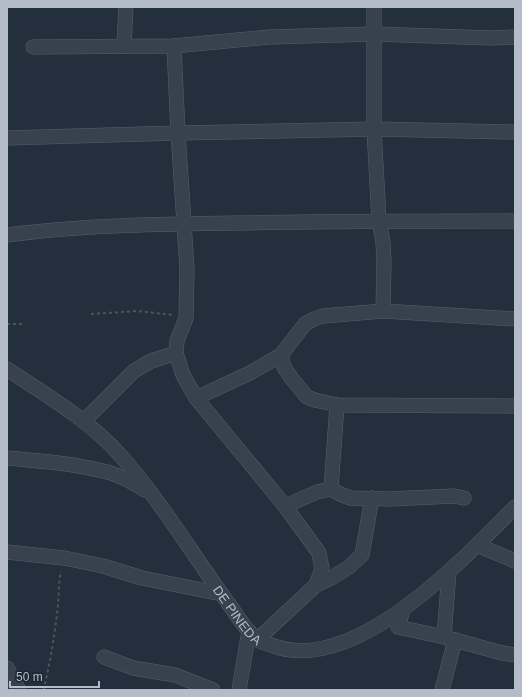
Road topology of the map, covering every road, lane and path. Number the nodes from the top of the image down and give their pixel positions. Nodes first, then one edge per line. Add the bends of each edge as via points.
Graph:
1 (126, 7) edge
2 (374, 7) edge
3 (375, 34) junction
4 (515, 37) edge
5 (124, 46) junction
6 (174, 46) junction
7 (33, 47) dead end
8 (374, 129) junction
9 (515, 132) edge
10 (178, 133) junction
11 (7, 138) edge
12 (379, 220) junction
13 (515, 221) edge
14 (184, 224) junction
15 (7, 235) edge
16 (383, 311) junction
17 (91, 314) dead end
18 (186, 318) junction
19 (515, 319) edge
20 (7, 324) edge
21 (24, 324) dead end
22 (176, 353) junction
23 (282, 355) junction
24 (7, 369) edge
25 (196, 398) junction
26 (337, 405) junction
27 (515, 406) edge
28 (84, 421) junction
29 (7, 458) edge
30 (330, 489) junction
31 (152, 494) junction
32 (372, 498) junction
33 (464, 498) dead end
34 (285, 506) junction
35 (515, 507) edge
36 (477, 545) junction
37 (7, 552) edge
38 (64, 558) junction
39 (515, 561) edge
40 (449, 572) junction
41 (316, 585) junction
42 (222, 594) junction
43 (403, 610) junction
44 (253, 636) junction
45 (450, 638) junction
46 (515, 655) edge
47 (104, 657) dead end
48 (7, 668) edge
49 (19, 690) edge
50 (45, 690) edge
51 (213, 690) edge
52 (239, 690) edge
53 (442, 690) edge

1 - 5 street
2 - 3 street
3 - 4 street
3 - 6 street via 269,37
3 - 8 street
5 - 6 street
5 - 7 street
6 - 10 street
8 - 9 street
8 - 10 street
8 - 12 street
10 - 11 street
10 - 14 street
12 - 13 street
12 - 14 street
12 - 16 street via 384,262
14 - 15 street via 102,227
14 - 18 street via 187,268
16 - 19 street
16 - 23 street via 314,319 305,324
17 - 18 path via 137,311
18 - 22 street via 177,340
20 - 21 path
22 - 25 street via 183,375
22 - 28 street via 151,360 134,370
23 - 25 street
23 - 26 street via 284,367 307,397
24 - 28 street, DE PINEDA
25 - 34 street
26 - 27 street
26 - 30 street
28 - 31 street, DE PINEDA via 120,455
29 - 31 street via 63,463 104,471 129,480
30 - 32 street via 350,498
30 - 34 street
31 - 42 street, DE PINEDA
32 - 33 street
32 - 41 street via 362,555 349,567
34 - 41 street via 319,553 322,569
35 - 36 street, DE PINEDA
36 - 39 street
36 - 40 street, DE PINEDA
37 - 38 street
38 - 42 street via 142,578
38 - 50 path
40 - 43 street, DE PINEDA
40 - 45 street
41 - 44 street
42 - 44 street, DE PINEDA
43 - 44 street, DE PINEDA via 363,634 329,647 300,652 278,648
43 - 45 street via 398,627
44 - 52 street
45 - 46 street
45 - 53 street
47 - 51 street via 133,668 175,675
48 - 49 street

